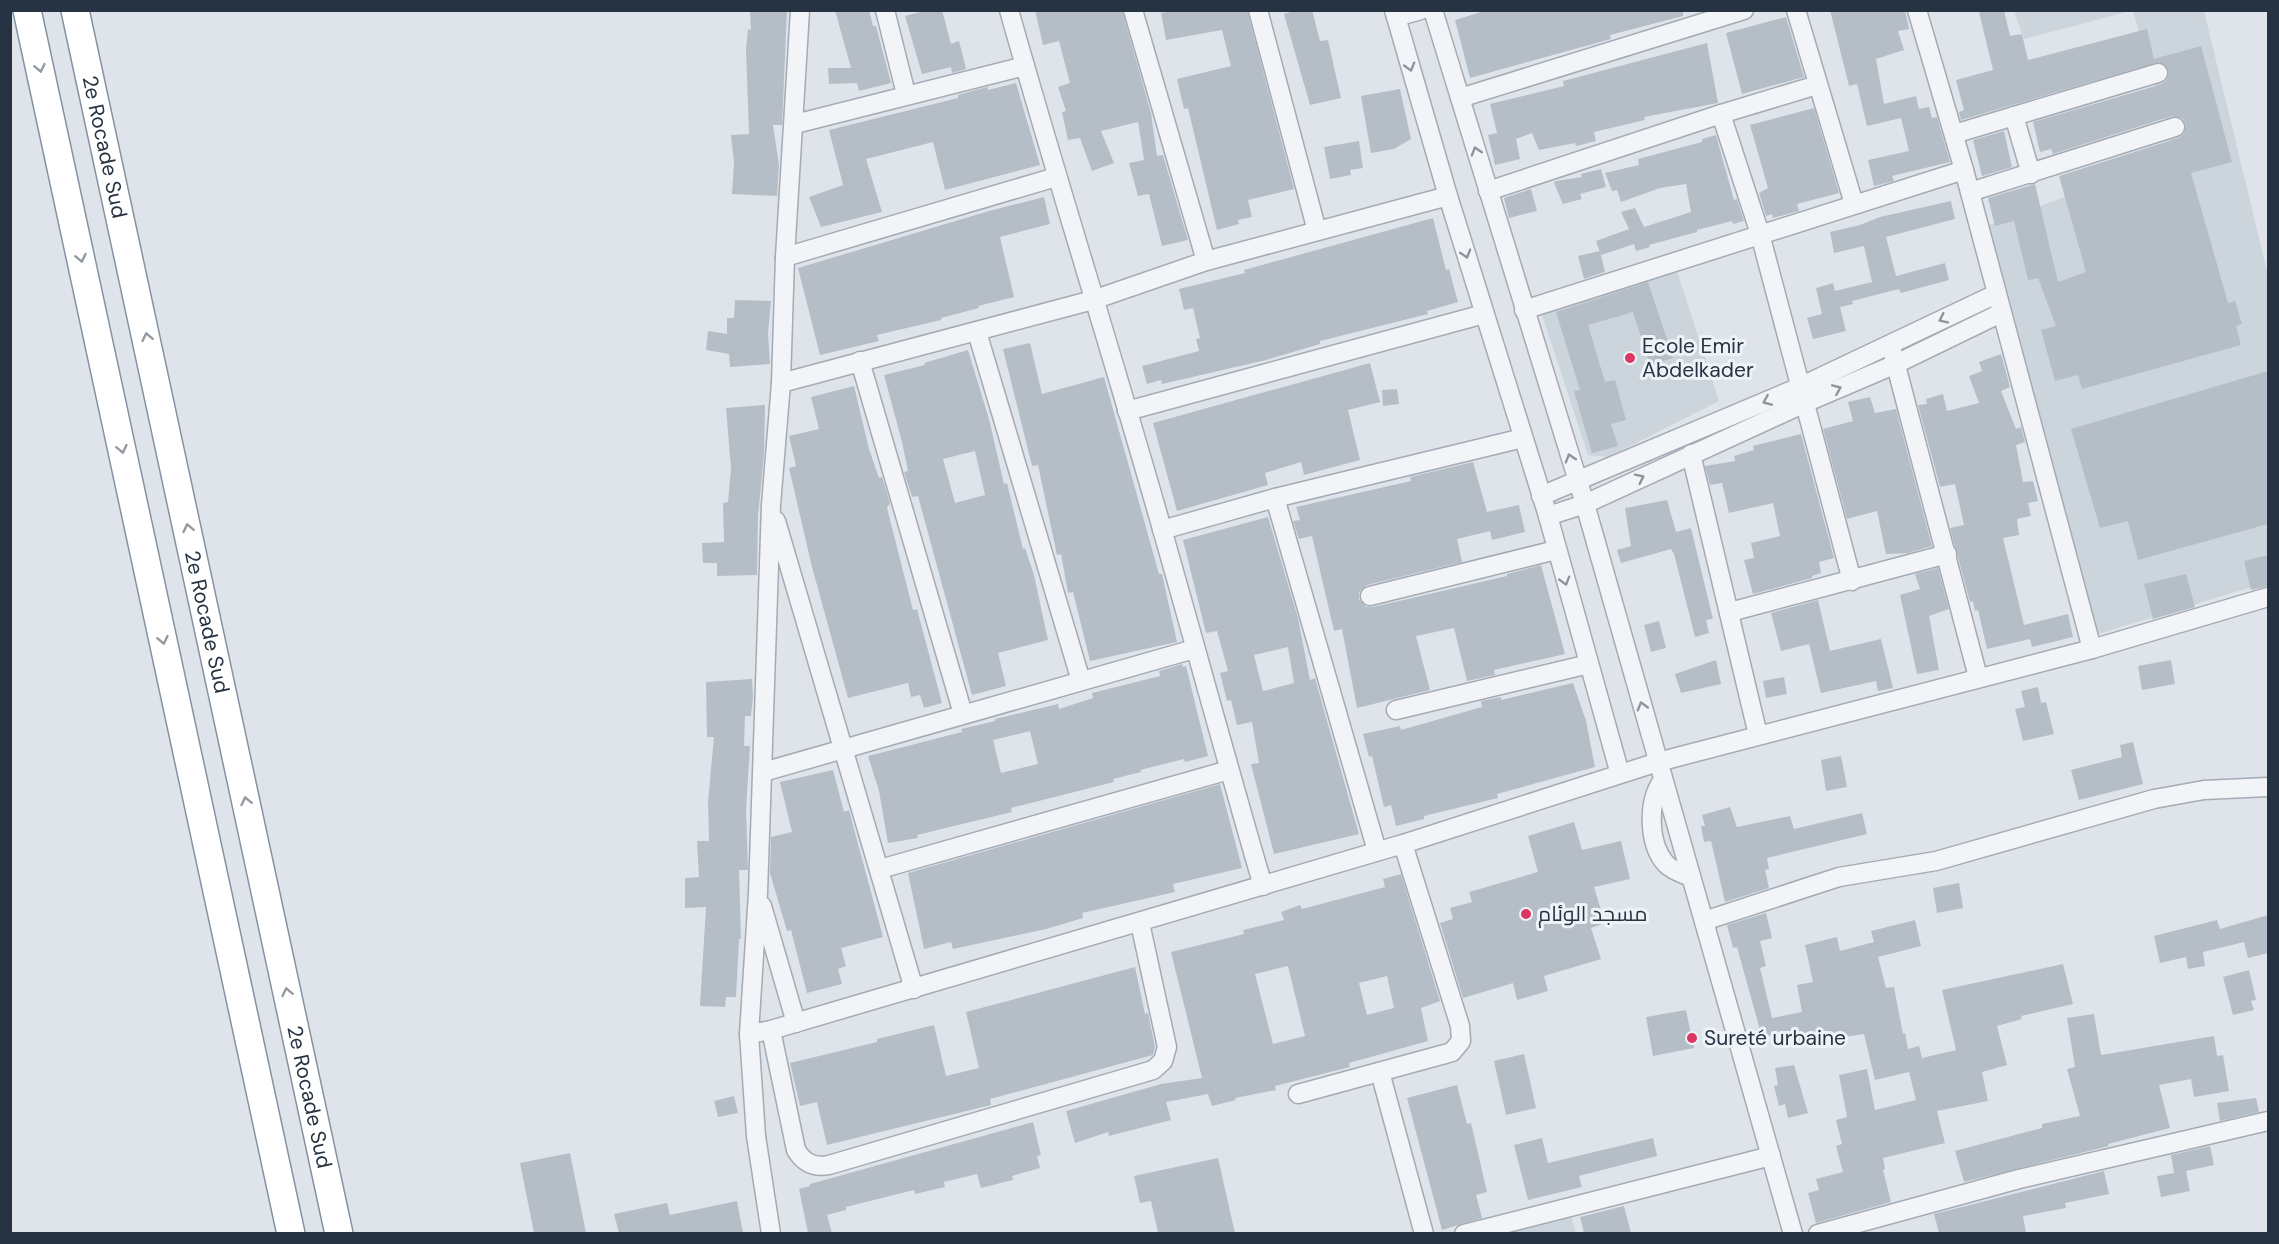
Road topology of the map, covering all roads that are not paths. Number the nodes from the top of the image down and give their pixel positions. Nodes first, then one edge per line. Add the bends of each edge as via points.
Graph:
1 (27, 10) edge
2 (75, 10) edge
3 (800, 10) edge
4 (885, 10) edge
5 (1009, 10) edge
6 (1133, 10) edge
7 (1258, 10) edge
8 (1421, 10) edge
9 (1433, 10) edge
10 (1744, 10) edge
11 (1796, 10) edge
12 (1917, 10) edge
13 (1395, 14) edge
14 (1025, 66) junction
15 (2158, 74) dead end
16 (1817, 85) junction
17 (906, 94) junction
18 (1460, 98) junction
19 (1721, 114) junction
20 (2014, 116) junction
21 (795, 124) junction
22 (2175, 128) dead end
23 (1953, 134) junction
24 (1964, 170) junction
25 (2031, 174) junction
26 (1056, 177) junction
27 (1488, 191) junction
28 (1970, 192) junction
29 (1448, 196) junction
30 (1854, 204) junction
31 (1317, 231) junction
32 (1760, 234) junction
33 (785, 257) junction
34 (1206, 261) junction
35 (1996, 294) junction
36 (1093, 300) junction
37 (1524, 310) junction
38 (2001, 313) junction
39 (1484, 314) junction
40 (977, 332) junction
41 (1890, 344) junction
42 (860, 361) junction
43 (1896, 364) junction
44 (781, 383) junction
45 (1804, 394) junction
46 (1127, 411) junction
47 (1524, 438) junction
48 (1691, 454) junction
49 (1578, 482) junction
50 (1541, 496) junction
51 (1275, 498) junction
52 (1585, 504) junction
53 (771, 505) junction
54 (1548, 516) junction
55 (1162, 530) junction
56 (1556, 550) junction
57 (1947, 554) junction
58 (1852, 581) junction
59 (1370, 596) dead end
60 (2268, 597) edge
61 (1730, 612) junction
62 (1194, 649) junction
63 (2092, 649) junction
64 (1589, 664) junction
65 (1978, 677) junction
66 (1081, 681) junction
67 (1396, 710) dead end
68 (963, 714) junction
69 (1758, 735) junction
70 (844, 749) junction
71 (1658, 762) junction
72 (1229, 770) junction
73 (763, 772) junction
74 (1620, 774) junction
75 (2268, 787) edge
76 (1403, 844) junction
77 (1377, 851) junction
78 (880, 868) junction
79 (1263, 886) junction
80 (758, 893) junction
81 (1704, 921) junction
82 (1140, 923) junction
83 (914, 989) junction
84 (796, 1023) junction
85 (771, 1030) junction
86 (748, 1034) junction
87 (1380, 1072) junction
88 (1298, 1094) dead end
89 (2268, 1121) edge
90 (1771, 1156) junction
91 (291, 1233) edge
92 (339, 1233) edge
93 (771, 1233) edge
94 (1424, 1233) edge
95 (1464, 1233) edge
96 (1793, 1233) edge
97 (1818, 1233) edge

1 -> 91 highway
92 -> 2 highway, 2e Rocade Sud
3 - 21 street
4 - 17 street
5 - 14 street
6 - 34 street
7 - 31 street
8 - 13 street
9 - 18 street
10 - 18 street
11 - 16 street
12 - 23 street
13 -> 29 street
14 - 17 street
14 - 26 street
15 - 20 street
16 - 19 street
16 - 30 street
17 - 21 street
27 -> 18 street
19 - 27 street
19 - 32 street
20 - 23 street
20 - 25 street
21 - 33 street
22 - 25 street
23 - 24 street
24 - 28 street
24 - 30 street
25 - 28 street
26 - 33 street
26 - 36 street
27 - 37 street
28 - 35 street
29 - 31 street
29 -> 39 street
30 - 32 street
31 - 34 street
32 - 37 street
32 - 45 street
33 - 44 street
34 - 36 street
35 - 38 street
35 -> 41 street
36 - 40 street
36 - 46 street
49 -> 37 street
38 - 43 street
38 - 63 street
39 - 46 street
39 - 47 street
40 - 42 street
40 - 66 street
41 - 43 street
41 - 45 street
42 - 44 street
42 - 68 street
45 -> 43 street
43 - 57 street
44 - 53 street
45 - 48 street
45 -> 49 street
45 - 58 street
46 - 55 street
47 - 50 street
47 - 51 street
52 -> 48 street
48 - 61 street
49 - 50 street
49 - 52 street
50 - 54 street
51 - 55 street
51 - 77 street
52 - 54 street
71 -> 52 street
53 - 70 street
53 - 73 street
54 - 56 street
55 - 62 street
56 - 59 street
56 -> 64 street
57 - 58 street
57 - 65 street
58 - 61 street
60 - 63 street
61 - 69 street
62 - 66 street
62 - 72 street
63 - 65 street
64 - 67 street
64 - 74 street
65 - 69 street
66 - 68 street
68 - 70 street
69 - 71 street
70 - 73 street
70 - 78 street
71 - 74 street
71 - 81 street
72 - 78 street
72 - 79 street
73 - 80 street
74 - 76 street
75 - 81 street via 2204,790 2154,799 1936,861 1839,878
76 - 77 street
76 - 87 street via 1462,1033 1452,1052
77 - 79 street
78 - 83 street
79 - 82 street
80 - 84 street
80 - 86 street
81 - 90 street
82 - 83 street
82 - 85 street via 1167,1047 1159,1066 829,1165 806,1162 796,1150
83 - 84 street
84 - 85 street
85 - 86 street
86 - 93 street via 754,1124
87 - 88 street
87 - 94 street
89 - 97 street via 2019,1179
90 - 95 street
90 - 96 street

